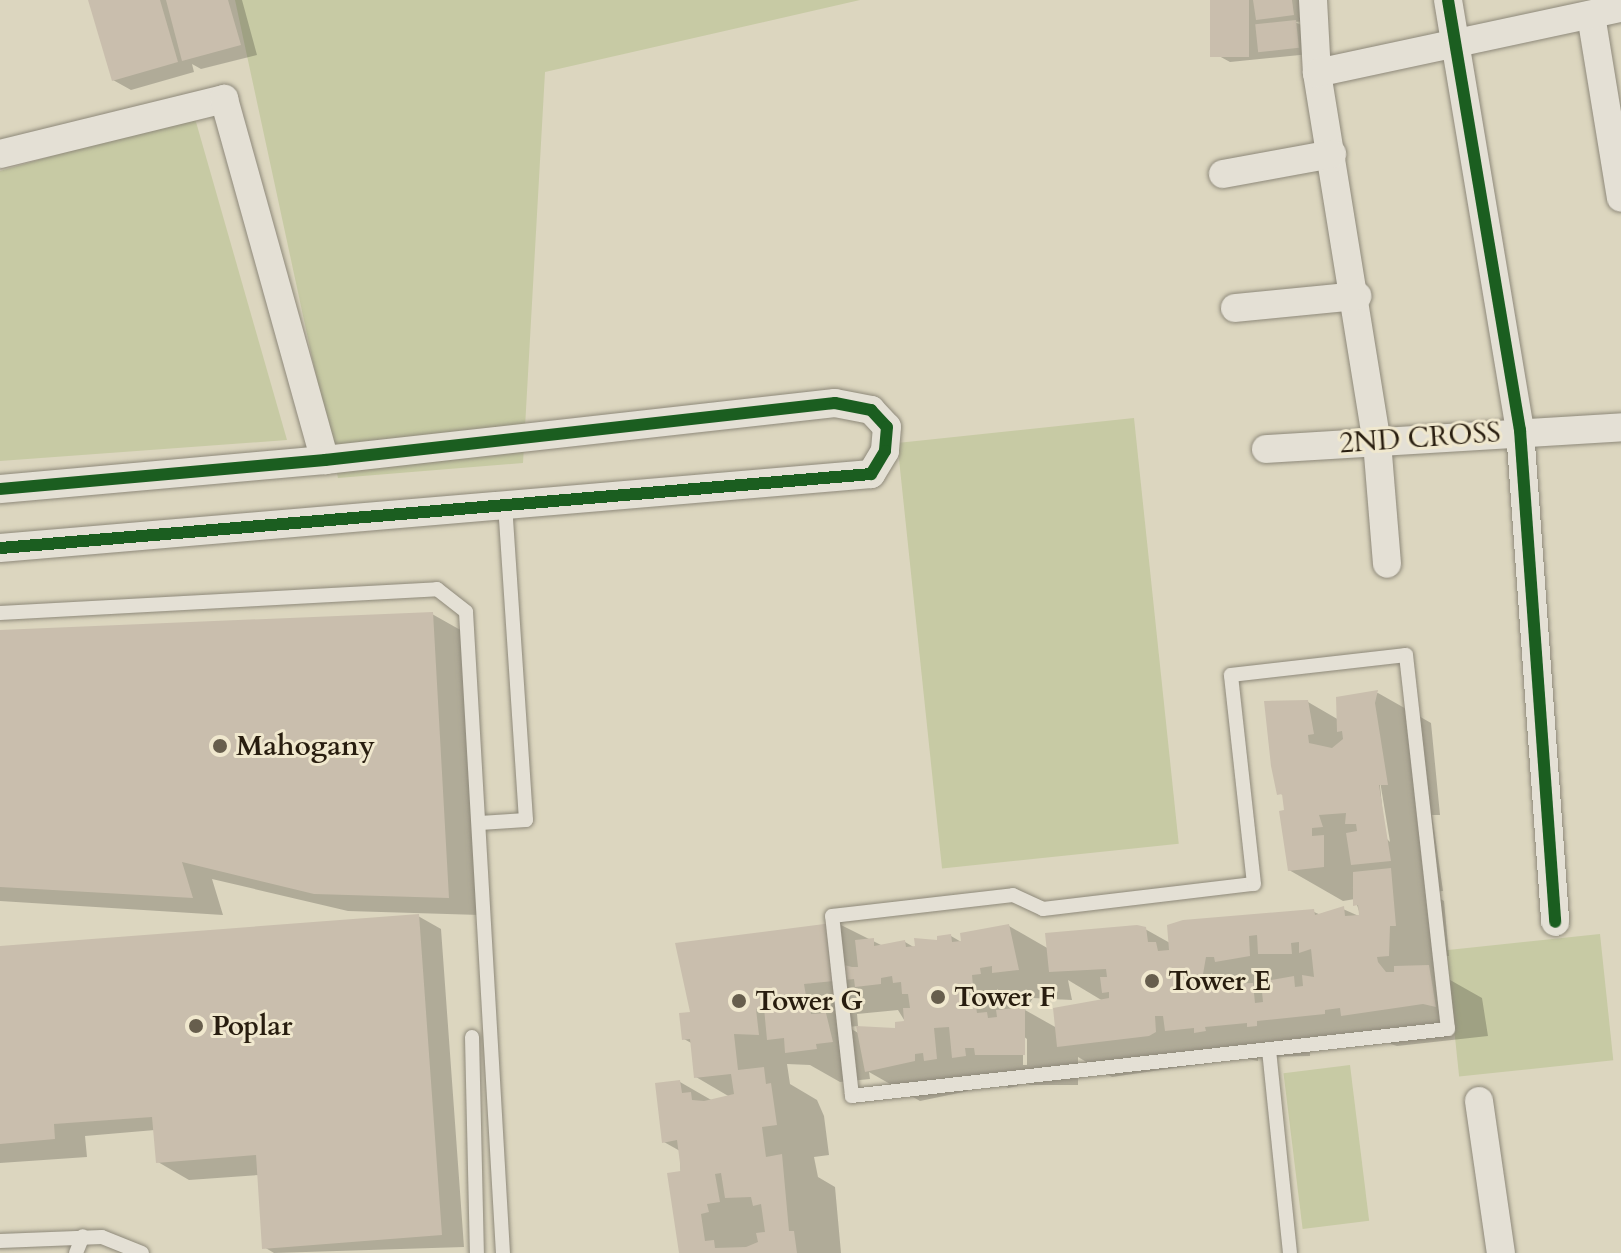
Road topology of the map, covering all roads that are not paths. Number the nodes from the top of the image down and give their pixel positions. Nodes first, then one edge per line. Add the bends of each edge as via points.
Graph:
1 (1313, 0) edge
2 (1448, 0) edge
3 (1621, 8) edge
4 (1591, 15) junction
5 (1452, 44) junction
6 (1317, 73) junction
7 (0, 154) edge
8 (1332, 154) junction
9 (1223, 174) dead end
10 (1621, 198) edge
11 (1357, 296) junction
12 (1235, 308) dead end
13 (1621, 427) edge
14 (1520, 430) junction
15 (1377, 442) junction
16 (1266, 449) dead end
17 (325, 460) junction
18 (0, 489) edge
19 (505, 507) junction
20 (0, 548) edge
21 (1387, 564) dead end
22 (0, 613) edge
23 (480, 823) junction
24 (1555, 922) dead end
25 (472, 1037) dead end
26 (1269, 1050) junction
27 (1479, 1101) dead end
28 (83, 1236) junction
29 (0, 1241) edge
30 (76, 1253) edge
31 (142, 1253) edge
32 (477, 1253) edge
33 (503, 1253) edge
34 (1290, 1253) edge
35 (1501, 1253) edge

1 - 6 street
2 - 5 street
3 - 4 street
4 - 5 street
4 - 10 street
5 - 6 street
5 - 14 street
6 - 8 street
7 - 17 street via 224,99
8 - 9 street
8 - 11 street
11 - 12 street
11 - 15 street
13 - 14 street, 2ND CROSS
14 - 15 street, 2ND CROSS
14 - 24 street
15 - 16 street, 2ND CROSS
15 - 21 street
17 - 18 street
17 - 19 street via 835,403 871,410 887,427 885,451 871,474
19 - 20 street
19 - 23 lane via 526,820
22 - 23 lane via 437,589 466,612
23 - 33 lane
25 - 32 lane
26 - 26 lane via 852,1096 832,916 1013,895 1043,909 1254,884 1231,675 1406,655 1448,1029
26 - 34 lane
27 - 35 street
28 - 29 lane
28 - 30 lane
28 - 31 lane via 102,1237

